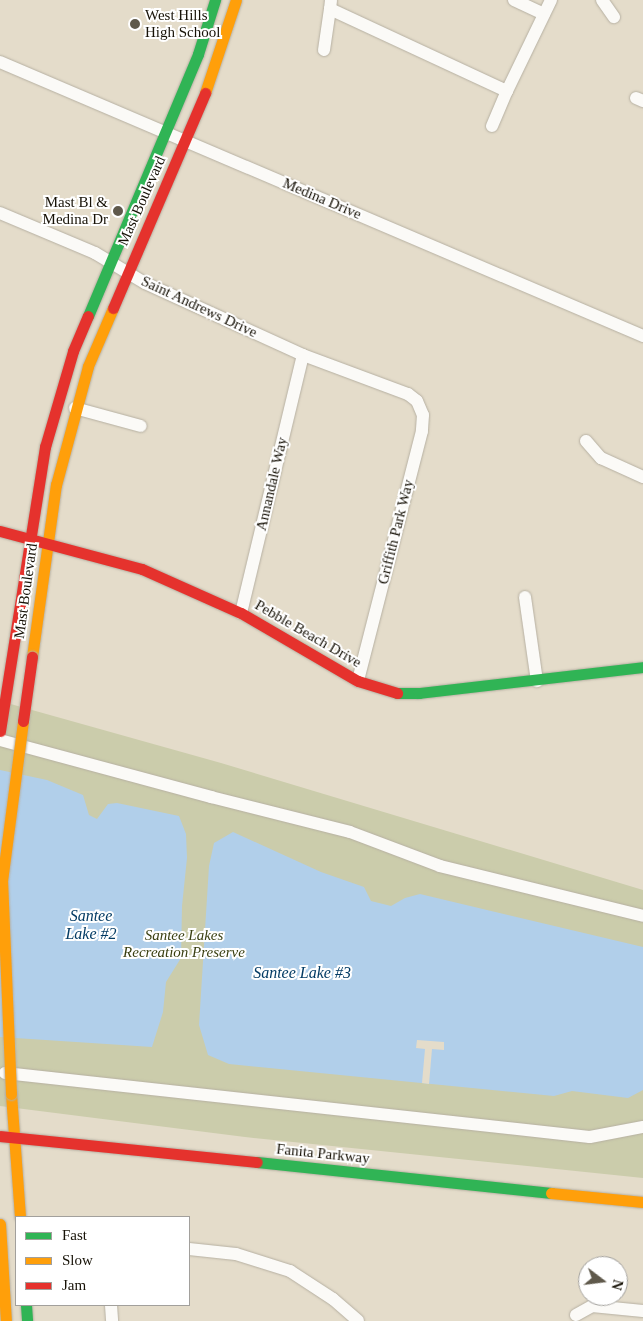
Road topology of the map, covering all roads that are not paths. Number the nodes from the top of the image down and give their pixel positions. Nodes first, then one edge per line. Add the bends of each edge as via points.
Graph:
1 (215, 0) edge
2 (236, 0) edge
3 (514, 0) edge
4 (551, 0) edge
5 (602, 0) edge
6 (331, 5) edge
7 (544, 14) junction
8 (614, 17) dead end
9 (324, 50) dead end
10 (0, 62) edge
11 (507, 91) junction
12 (492, 126) dead end
13 (165, 132) junction
14 (185, 140) junction
15 (0, 213) edge
16 (111, 262) junction
17 (128, 273) junction
18 (643, 336) edge
19 (303, 354) junction
20 (402, 393) joint
21 (75, 408) junction
22 (141, 426) dead end
23 (586, 441) dead end
24 (643, 477) edge
25 (0, 531) edge
26 (29, 538) junction
27 (48, 542) junction
28 (524, 597) dead end
29 (241, 613) junction
30 (643, 667) edge
31 (358, 681) junction
32 (537, 681) junction
33 (0, 731) edge
34 (0, 740) edge
35 (643, 916) edge
36 (0, 1073) edge
37 (643, 1127) edge
38 (0, 1136) edge
39 (16, 1138) junction
40 (643, 1202) edge
41 (20, 1216) edge
42 (0, 1224) edge
43 (15, 1248) edge
44 (1, 1249) edge
45 (190, 1249) edge
46 (26, 1306) edge
47 (111, 1306) edge
48 (643, 1311) edge
49 (576, 1315) dead end
50 (6, 1321) edge
51 (27, 1321) edge
52 (112, 1321) edge
53 (358, 1321) edge

1 - 13 main road, Mast Boulevard via 198,54
2 - 14 main road, Mast Boulevard via 226,36
3 - 7 street
4 - 7 street
5 - 8 street
6 - 9 street
6 - 11 street
7 - 11 street
10 - 13 street, Medina Drive
11 - 12 street
13 - 14 street, Medina Drive
13 - 16 main road, Mast Boulevard
14 - 17 main road, Mast Boulevard
14 - 18 street, Medina Drive
15 - 16 street, Saint Andrews Drive
16 - 17 street, Saint Andrews Drive
16 - 26 main road, Mast Boulevard via 73,351 45,447
17 - 19 street, Saint Andrews Drive
17 - 21 main road, Mast Boulevard via 88,366
19 - 20 street, Saint Andrews Drive
19 - 29 street, Annandale Way
20 - 31 street, Griffith Park Way via 417,401 424,420
21 - 22 street
21 - 27 main road, Mast Boulevard via 56,485
23 - 24 street via 601,458
25 - 26 main road, Pebble Beach Drive
26 - 27 main road, Pebble Beach Drive
26 - 33 main road, Mast Boulevard
27 - 29 main road, Pebble Beach Drive via 142,569
27 - 39 main road, Mast Boulevard, bridge via 2,881 6,1006
28 - 32 street
29 - 31 main road, Pebble Beach Drive
30 - 32 main road, Pebble Beach Drive
31 - 32 main road, Pebble Beach Drive via 396,692 419,694
34 - 35 street via 350,832 440,866
36 - 37 street via 590,1137
38 - 39 main road, Fanita Parkway
39 - 40 main road, Fanita Parkway
39 - 41 main road, Mast Boulevard
42 - 44 main road
43 - 44 street
44 - 50 main road
45 - 53 street via 236,1254 290,1272 326,1293
46 - 51 main road
47 - 52 street
48 - 49 street via 592,1306

